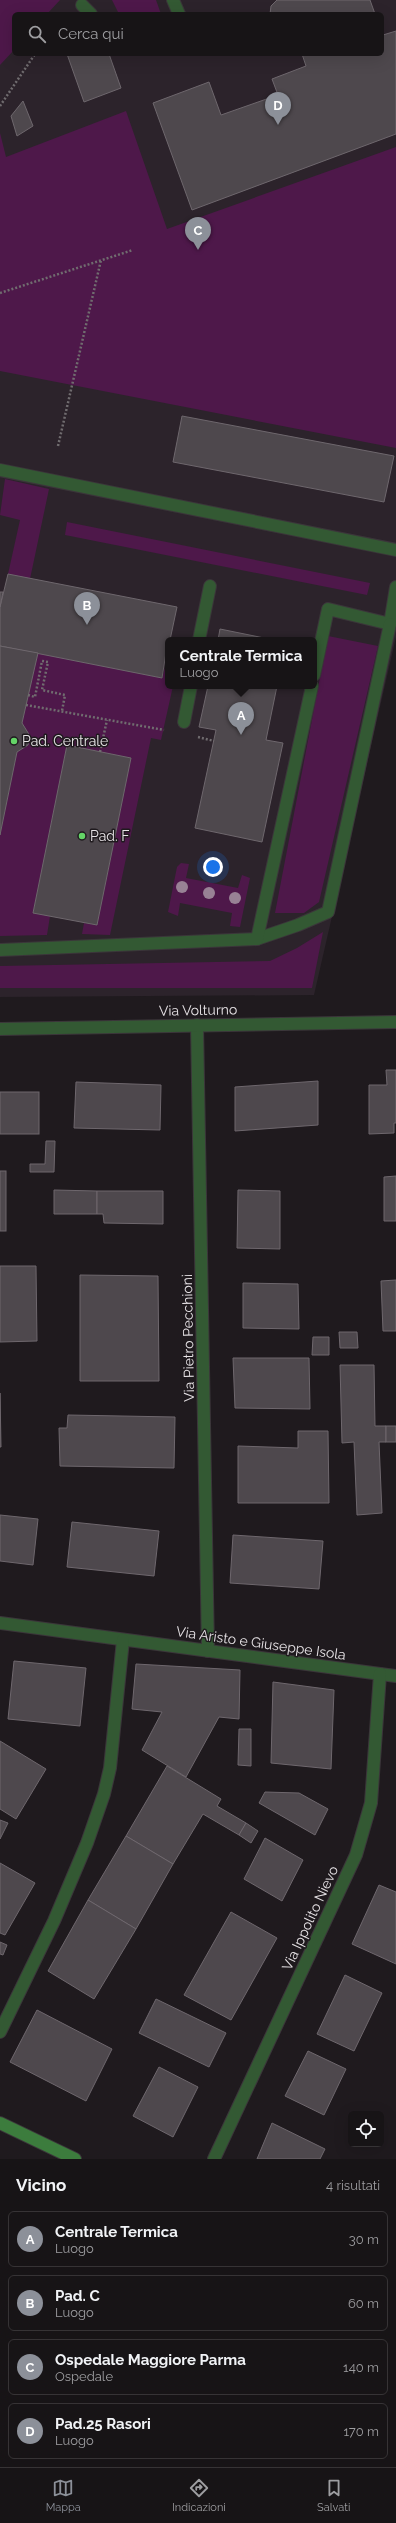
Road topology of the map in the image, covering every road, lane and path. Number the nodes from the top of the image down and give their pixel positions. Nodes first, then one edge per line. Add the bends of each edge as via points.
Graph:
1 (173, 0) edge
2 (82, 5) dead end
3 (89, 12) edge
4 (177, 12) edge
5 (34, 56) edge
6 (0, 106) edge
7 (133, 250) dead end
8 (101, 260) junction
9 (0, 292) edge
10 (58, 446) dead end
11 (0, 470) edge
12 (396, 550) edge
13 (210, 586) dead end
14 (396, 587) edge
15 (390, 624) junction
16 (200, 637) edge
17 (317, 661) edge
18 (190, 689) edge
19 (311, 689) edge
20 (28, 695) dead end
21 (26, 705) dead end
22 (62, 711) junction
23 (107, 720) junction
24 (184, 722) dead end
25 (167, 731) dead end
26 (195, 736) dead end
27 (214, 741) dead end
28 (100, 752) dead end
29 (257, 939) junction
30 (0, 950) edge
31 (396, 1022) edge
32 (197, 1026) junction
33 (0, 1029) edge
34 (0, 1623) edge
35 (123, 1640) junction
36 (208, 1651) junction
37 (380, 1674) junction
38 (396, 1676) edge
39 (0, 2032) edge
40 (0, 2123) edge
41 (75, 2159) edge
42 (214, 2159) edge

1 - 4 street
2 - 3 street
5 - 6 path
7 - 8 path
8 - 9 path
8 - 10 path
11 - 12 street
13 - 16 street
14 - 15 street
15 - 17 street via 328,609
15 - 29 street via 328,912
18 - 24 street
19 - 29 street
20 - 22 path via 34,697 42,661 48,662 42,690 65,695
21 - 22 path
22 - 23 path
23 - 25 path
23 - 28 path
26 - 27 path
29 - 30 street
31 - 32 street, Via Volturno
32 - 33 street, Via Volturno
32 - 36 street, Via Pietro Pecchioni
34 - 35 street, Via Aristo e Giuseppe Isola
35 - 36 street, Via Aristo e Giuseppe Isola
35 - 39 street via 110,1768 104,1794 87,1843 54,1921
36 - 37 street, Via Aristo e Giuseppe Isola
37 - 38 street, Via Aristo e Giuseppe Isola
37 - 42 street, Via Ippolito Nievo via 371,1803 356,1855
40 - 41 main road

